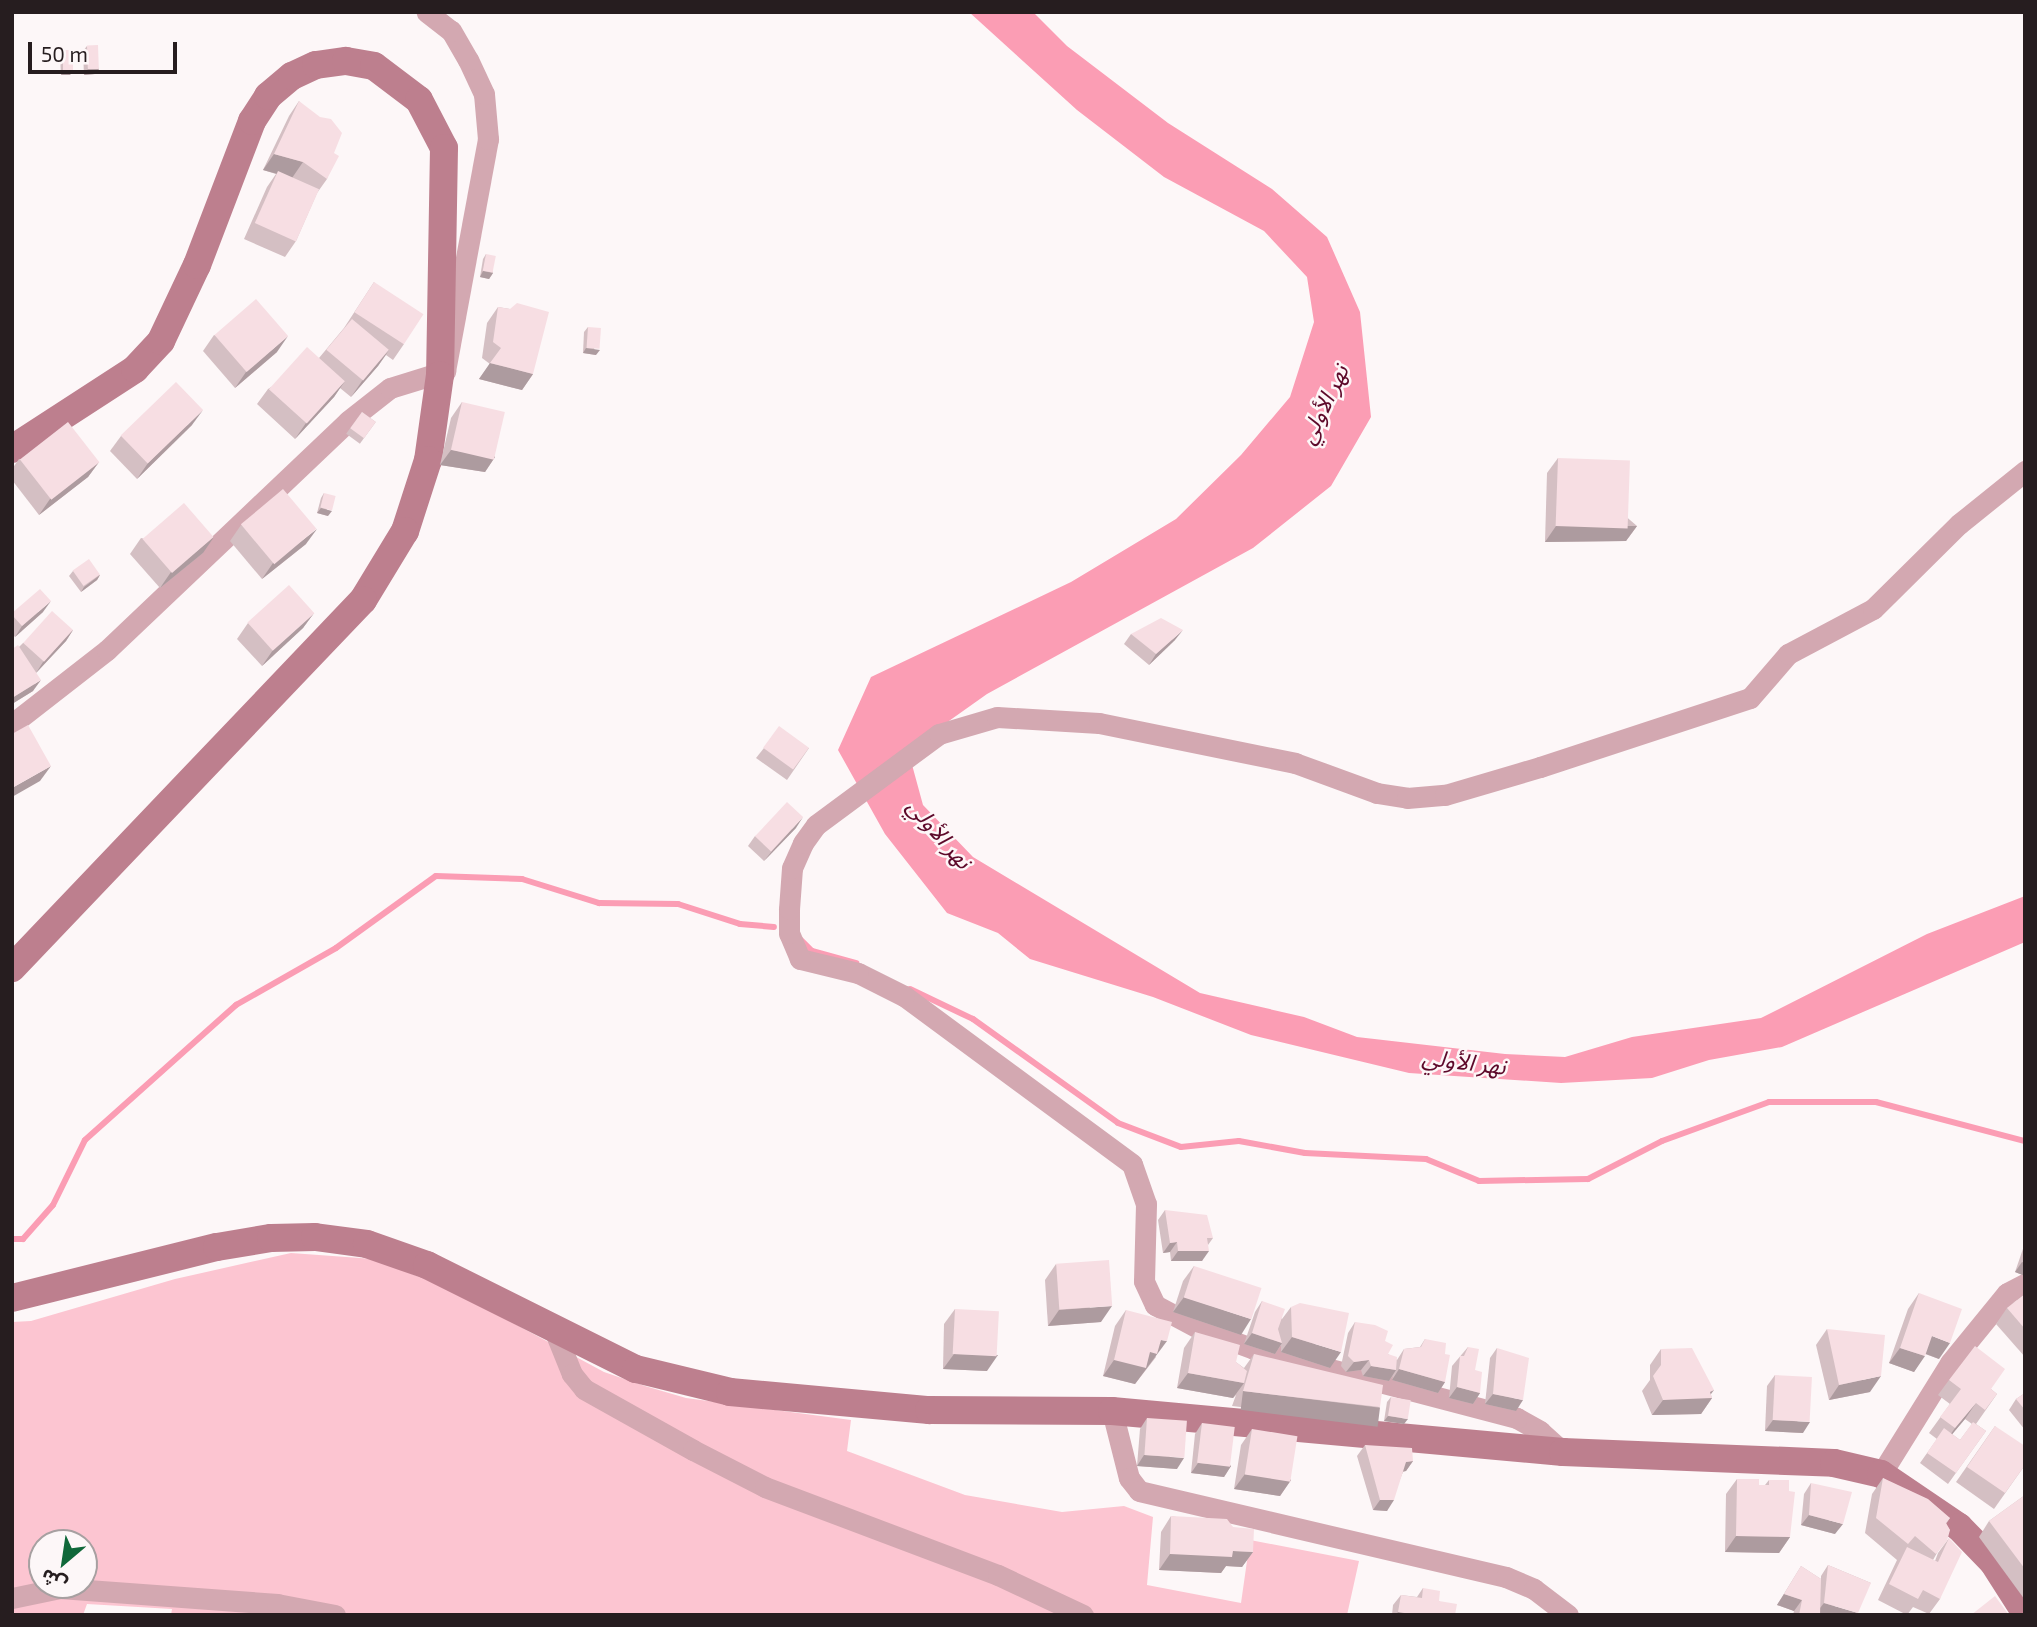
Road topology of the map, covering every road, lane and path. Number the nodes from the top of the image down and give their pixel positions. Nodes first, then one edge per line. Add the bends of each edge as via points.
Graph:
1 (427, 12) edge
2 (440, 375) junction
3 (12, 449) edge
4 (2025, 471) edge
5 (12, 724) edge
6 (12, 968) edge
7 (2025, 1284) edge
8 (12, 1298) edge
9 (555, 1332) junction
10 (1112, 1411) junction
11 (1563, 1452) junction
12 (1881, 1474) junction
13 (12, 1598) edge
14 (2025, 1612) edge
15 (335, 1615) edge
16 (1083, 1615) edge
17 (1568, 1615) edge

1 - 2 street via 451,31 468,60 484,94 488,139 449,365
2 - 3 main road via 444,148 435,123 419,100 374,66 346,61 316,65 292,76 268,96 252,121 170,326 150,356
2 - 5 street via 390,388 348,421 107,650
2 - 6 main road via 419,496 378,580
4 - 11 street via 1959,524 1873,608 1788,654 1750,698 1445,795 1407,798 1377,793 1295,763 1099,723 997,717 939,734 809,834 792,868 789,933 800,959 858,973 904,996 1132,1164 1146,1204 1144,1281 1155,1305 1200,1329 1254,1349 1517,1418
7 - 12 street via 2007,1293 1950,1363
8 - 9 main road via 217,1247 315,1237 367,1244 427,1265
9 - 10 main road via 636,1369 730,1392 929,1410
9 - 16 street via 572,1374 584,1389 693,1450 765,1487 998,1575
10 - 11 main road
10 - 17 street via 1129,1478 1139,1491 1506,1577 1534,1589
11 - 12 main road via 1835,1463
12 - 14 main road via 1958,1527 1993,1562
13 - 15 street via 74,1589 277,1604

